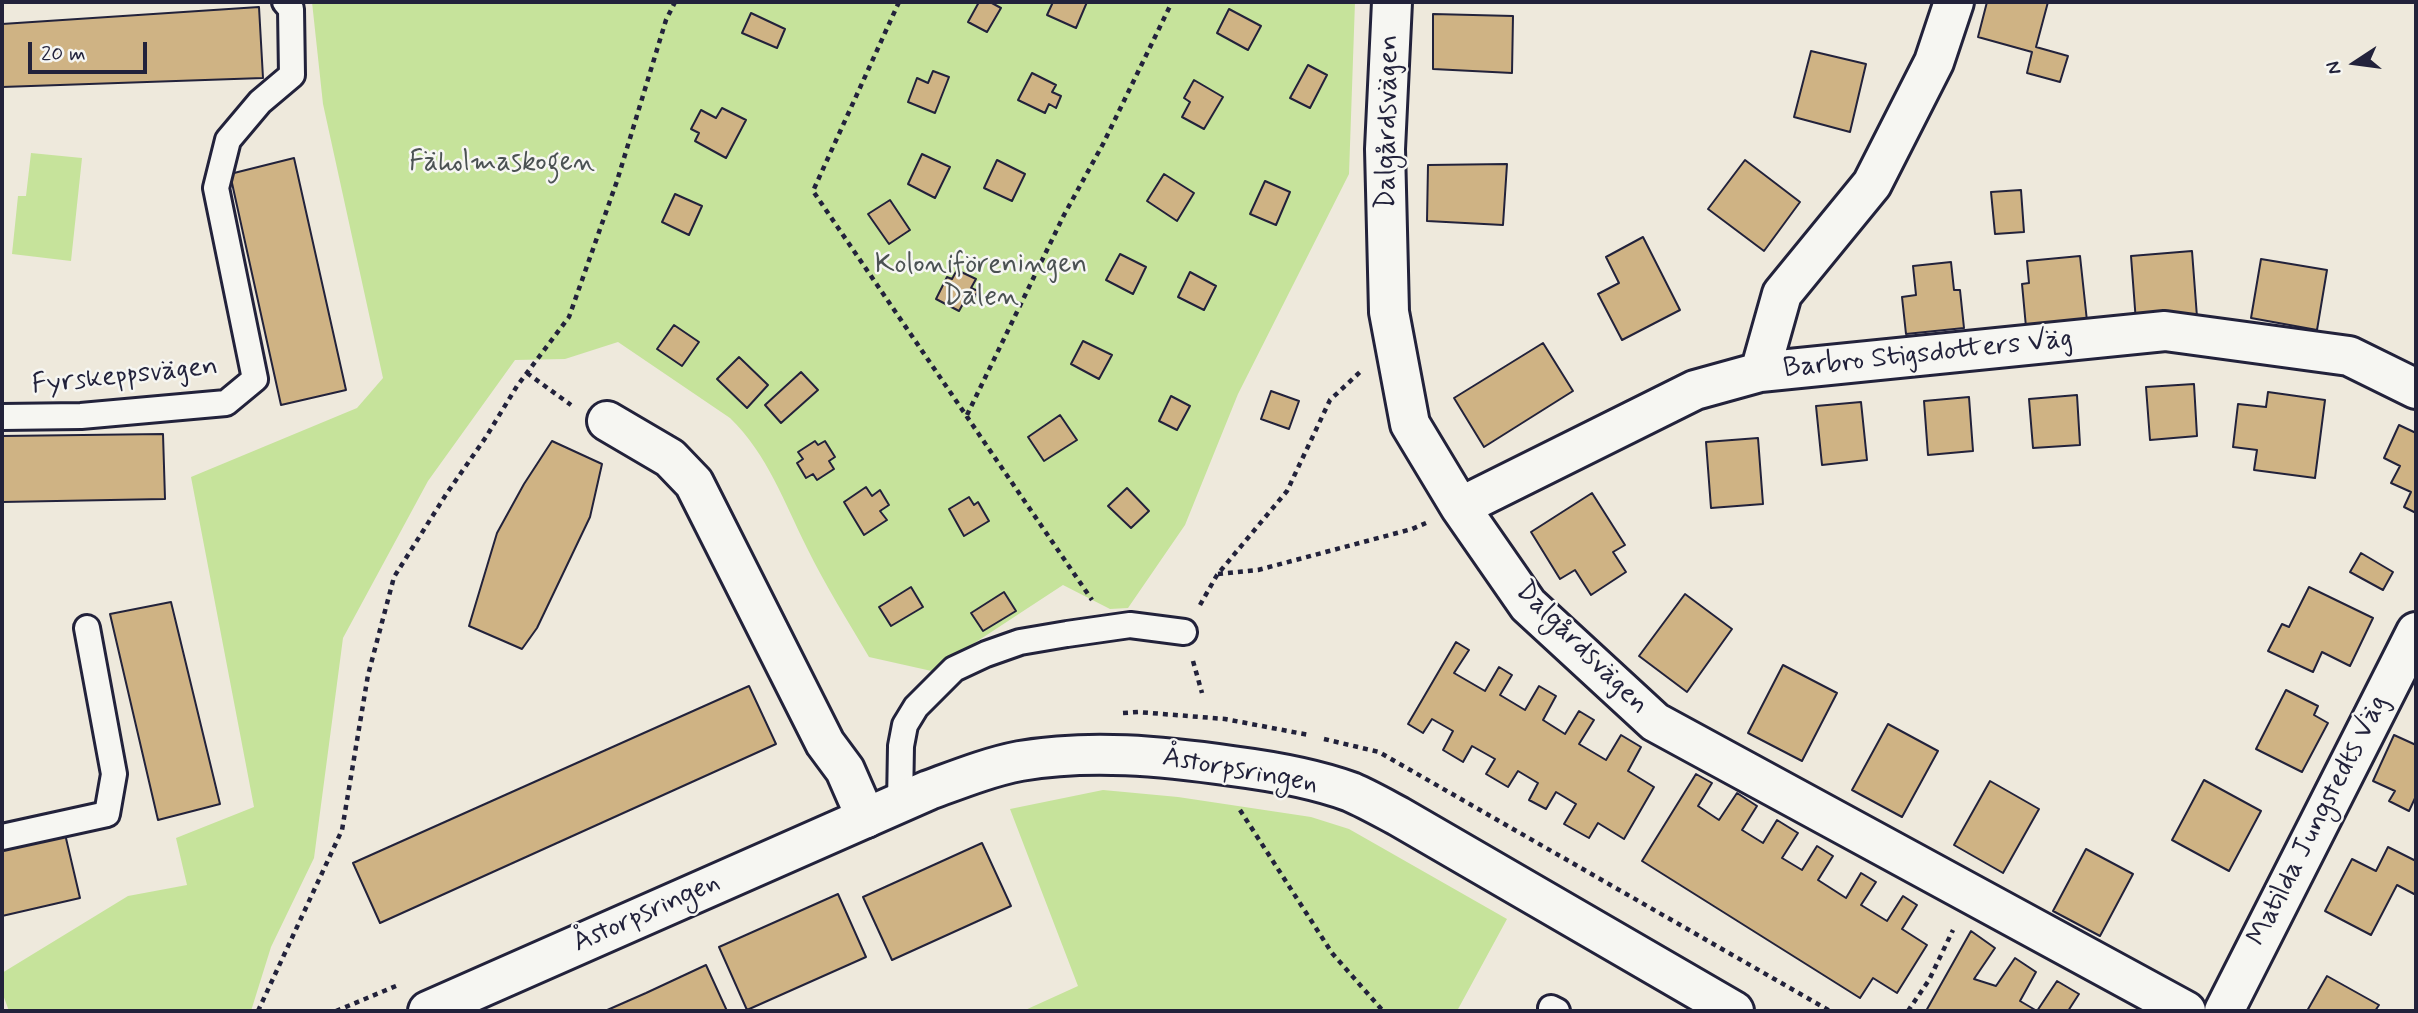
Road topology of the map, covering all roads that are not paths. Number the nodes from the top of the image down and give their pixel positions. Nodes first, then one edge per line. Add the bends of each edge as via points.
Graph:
1 (285, 2) edge
2 (1392, 2) edge
3 (1954, 2) edge
4 (1760, 372) junction
5 (2416, 389) edge
6 (2, 417) edge
7 (607, 421) road end
8 (1460, 507) junction
9 (87, 628) dead end
10 (1184, 632) road end
11 (2416, 632) edge
12 (883, 810) junction
13 (2, 837) edge
14 (428, 1011) edge
15 (1734, 1011) edge
16 (2186, 1011) edge
17 (2224, 1011) edge

1 - 6 lane, Fyrskeppsvägen via 291,9 292,75 260,102 228,140 216,188 255,380 226,403 81,416
2 - 8 street, Dalgårdsvägen via 1385,149 1389,312 1410,424
3 - 4 street via 1934,62 1872,184 1782,294
4 - 5 street, Barbro Stigsdotters Väg via 2165,331 2349,356
4 - 8 street, Barbro Stigsdotters Väg via 1695,390
7 - 12 street via 670,458 694,483 825,743
8 - 16 street, Dalgårdsvägen via 1528,605 1655,722
9 - 13 lane via 114,774 107,814
10 - 12 lane via 1130,625 1020,642 954,669 905,724
11 - 17 street, Matilda Jungstedts Väg
12 - 14 street, Åstorpsringen
12 - 15 street, Åstorpsringen via 982,772 1071,755 1134,755 1279,772 1351,792 1398,816

